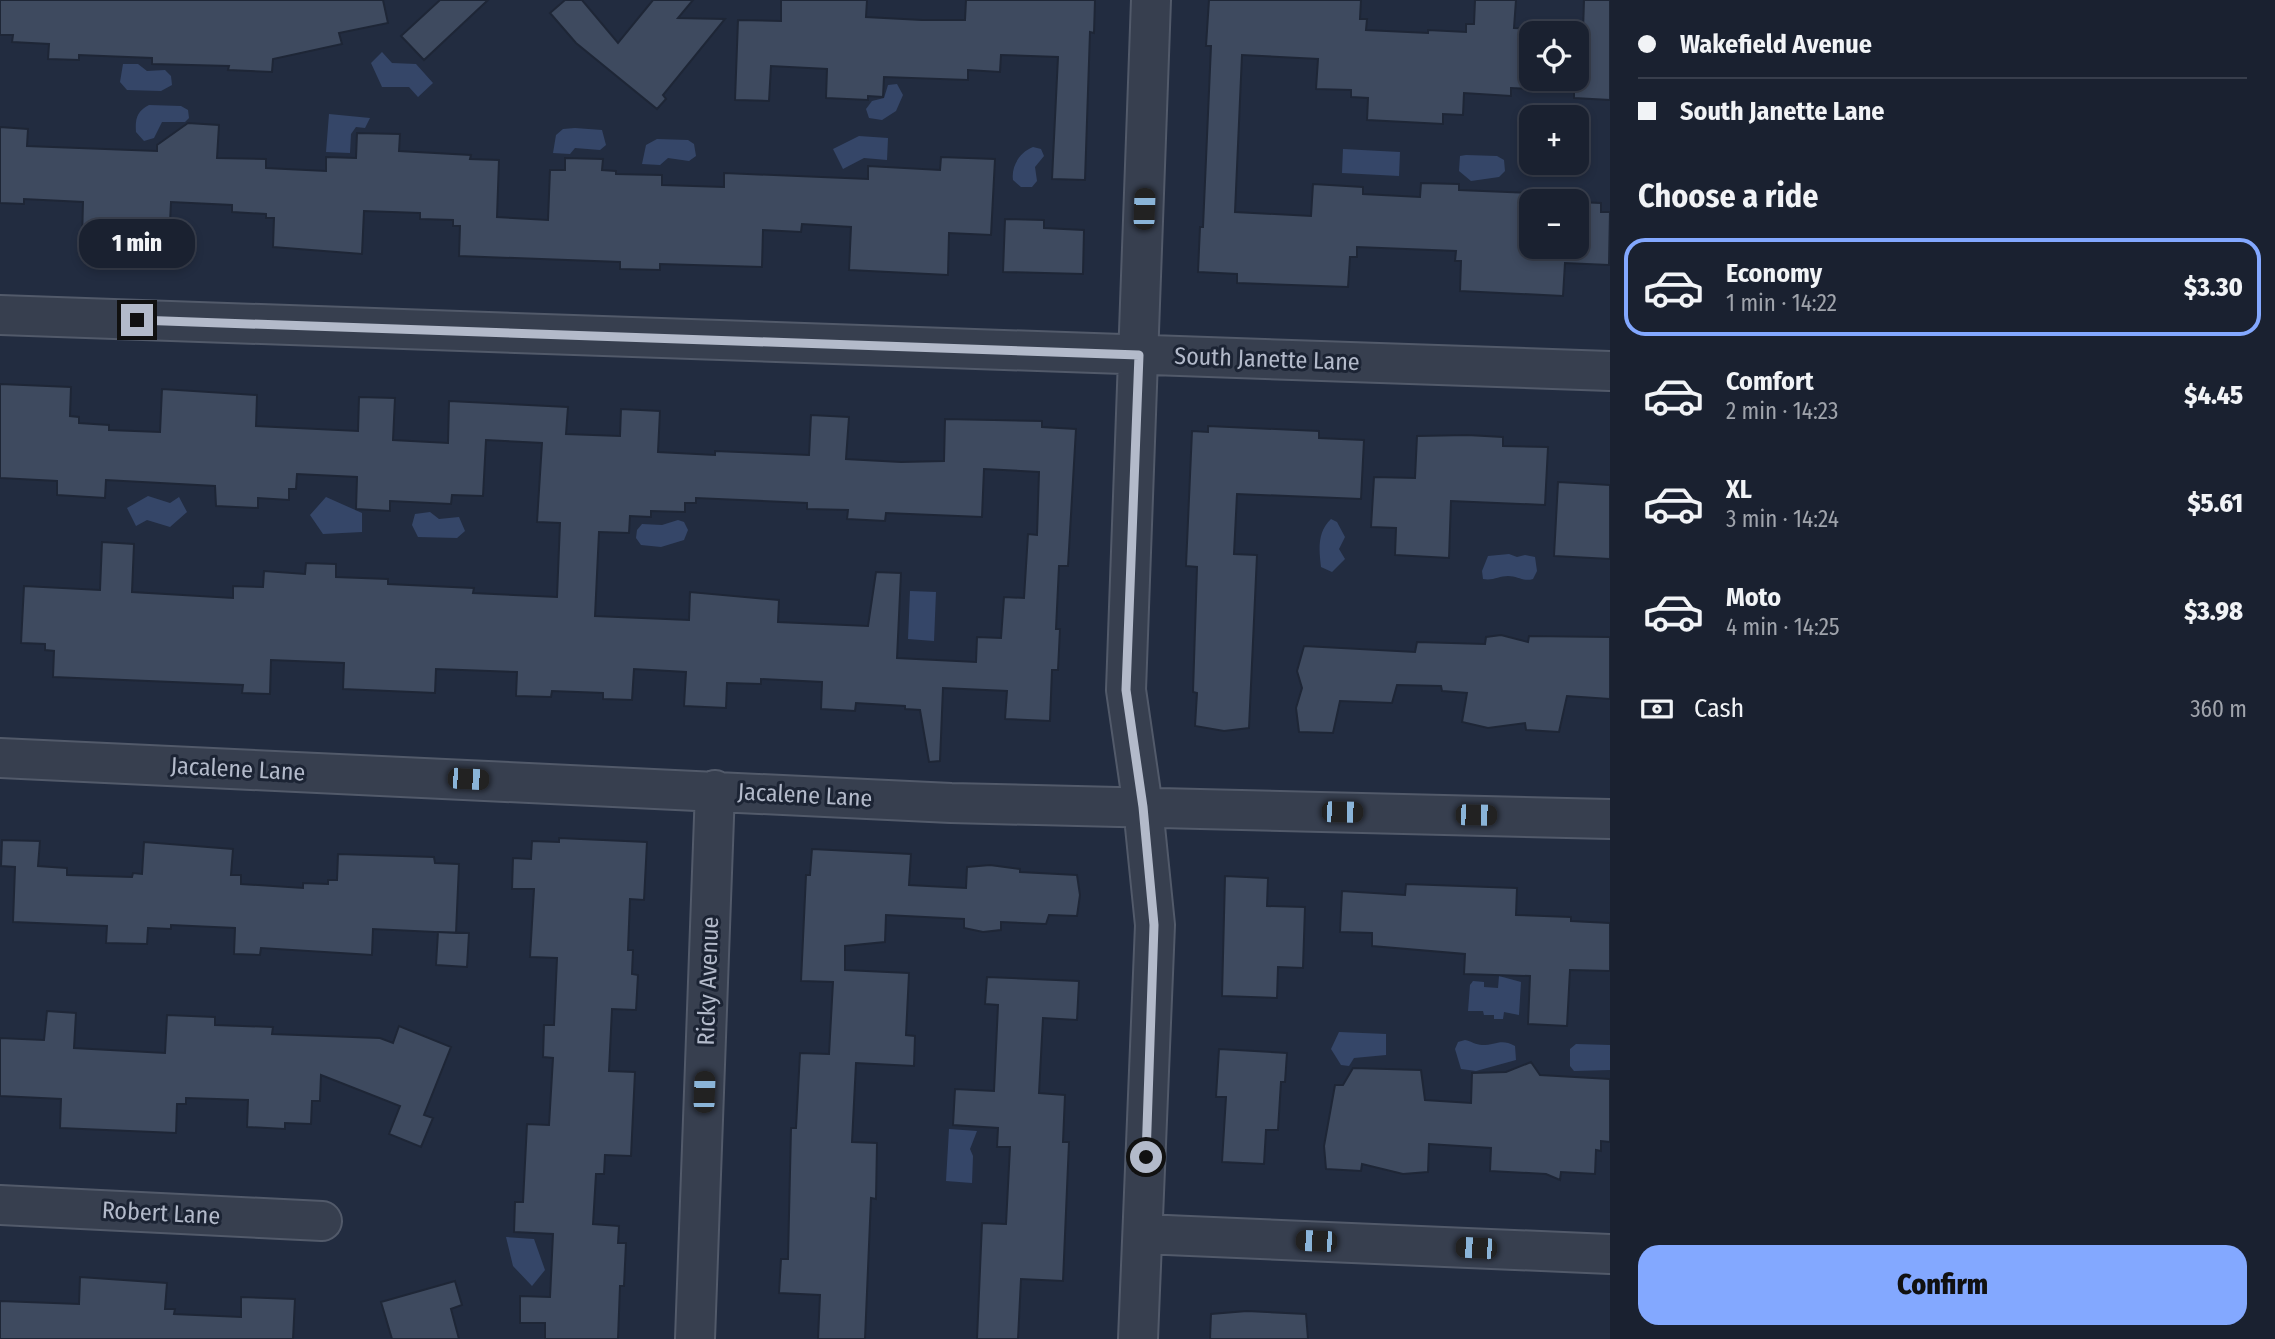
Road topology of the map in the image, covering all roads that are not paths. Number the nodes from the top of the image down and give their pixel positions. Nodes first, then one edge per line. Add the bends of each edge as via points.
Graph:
1 (1151, 0) edge
2 (0, 315) edge
3 (1139, 355) junction
4 (1610, 371) edge
5 (0, 758) edge
6 (715, 790) junction
7 (1143, 807) junction
8 (1610, 819) edge
9 (0, 1205) edge
10 (322, 1221) dead end
11 (1143, 1234) junction
12 (1610, 1254) edge
13 (695, 1339) edge
14 (1138, 1339) edge

1 - 3 street
2 - 3 street, South Janette Lane
3 - 4 street, South Janette Lane
3 - 7 street via 1126,690
5 - 6 street, Jacalene Lane
6 - 7 street, Jacalene Lane via 951,803
6 - 13 street, Ricky Avenue
7 - 8 street, Jacalene Lane
7 - 11 street via 1154,925
9 - 10 street, Robert Lane
11 - 12 street
11 - 14 street

